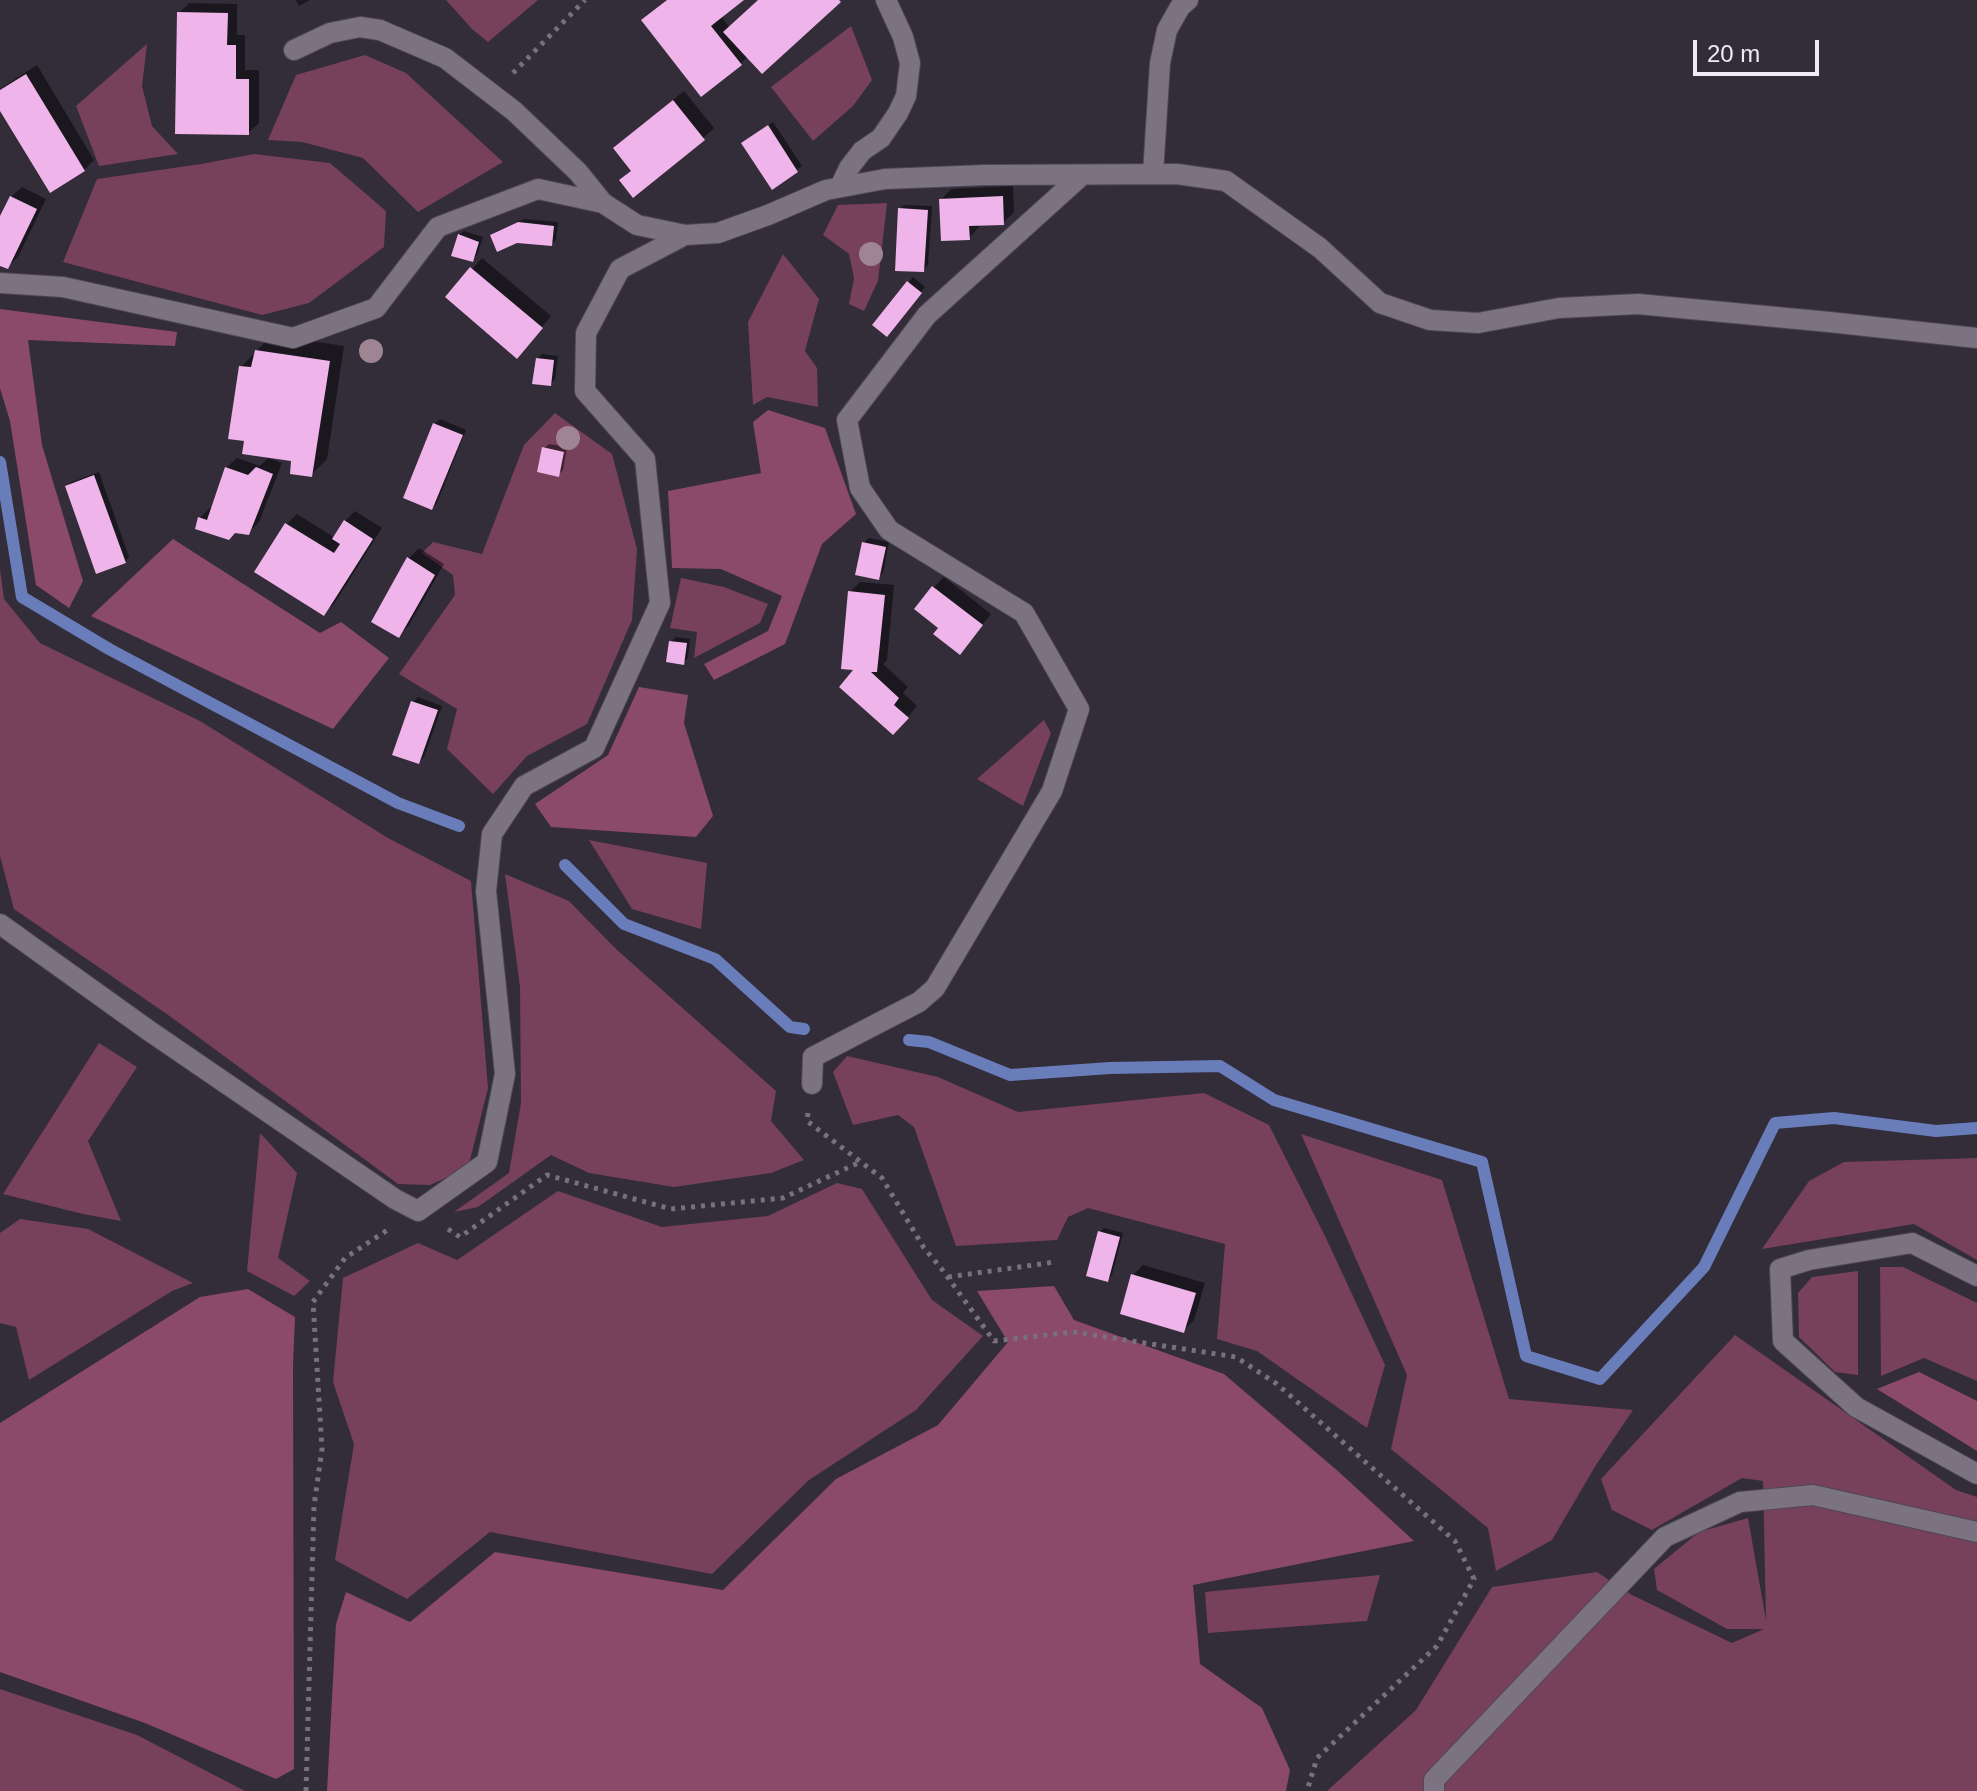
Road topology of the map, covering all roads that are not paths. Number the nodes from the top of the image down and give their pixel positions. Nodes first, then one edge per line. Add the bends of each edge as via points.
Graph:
1 (886, 0) edge
2 (1188, 0) edge
3 (294, 50) dead end
4 (1153, 174) junction
5 (1082, 175) junction
6 (840, 187) junction
7 (603, 203) junction
8 (685, 235) junction
9 (0, 283) edge
10 (1977, 338) edge
11 (0, 924) edge
12 (812, 1084) road end
13 (1977, 1276) edge
14 (1977, 1474) edge
15 (1977, 1532) edge
16 (1434, 1791) edge

1 - 6 street via 910,63 906,96 881,138 862,151
2 - 4 street via 1167,30 1160,63
3 - 7 street via 330,33 360,27 380,30 445,58 514,111
4 - 5 street
4 - 10 street via 1226,181 1320,248 1380,303 1430,320 1478,323 1559,308 1638,304
5 - 6 street via 885,179
5 - 12 street via 927,315 847,420 860,488 889,530 1024,613 1079,709 1052,791 935,988 919,1002 813,1057
6 - 8 street via 718,233
7 - 8 street via 637,225
7 - 9 street via 538,189 438,227 376,308 293,338 63,287
8 - 11 street via 620,269 586,333 585,391 645,459 660,603 594,748 524,786 492,834 486,891 505,1074 487,1162 418,1211
13 - 14 street via 1912,1243 1780,1269 1783,1341 1856,1407
15 - 16 street via 1813,1495 1740,1502 1665,1537 1434,1780

